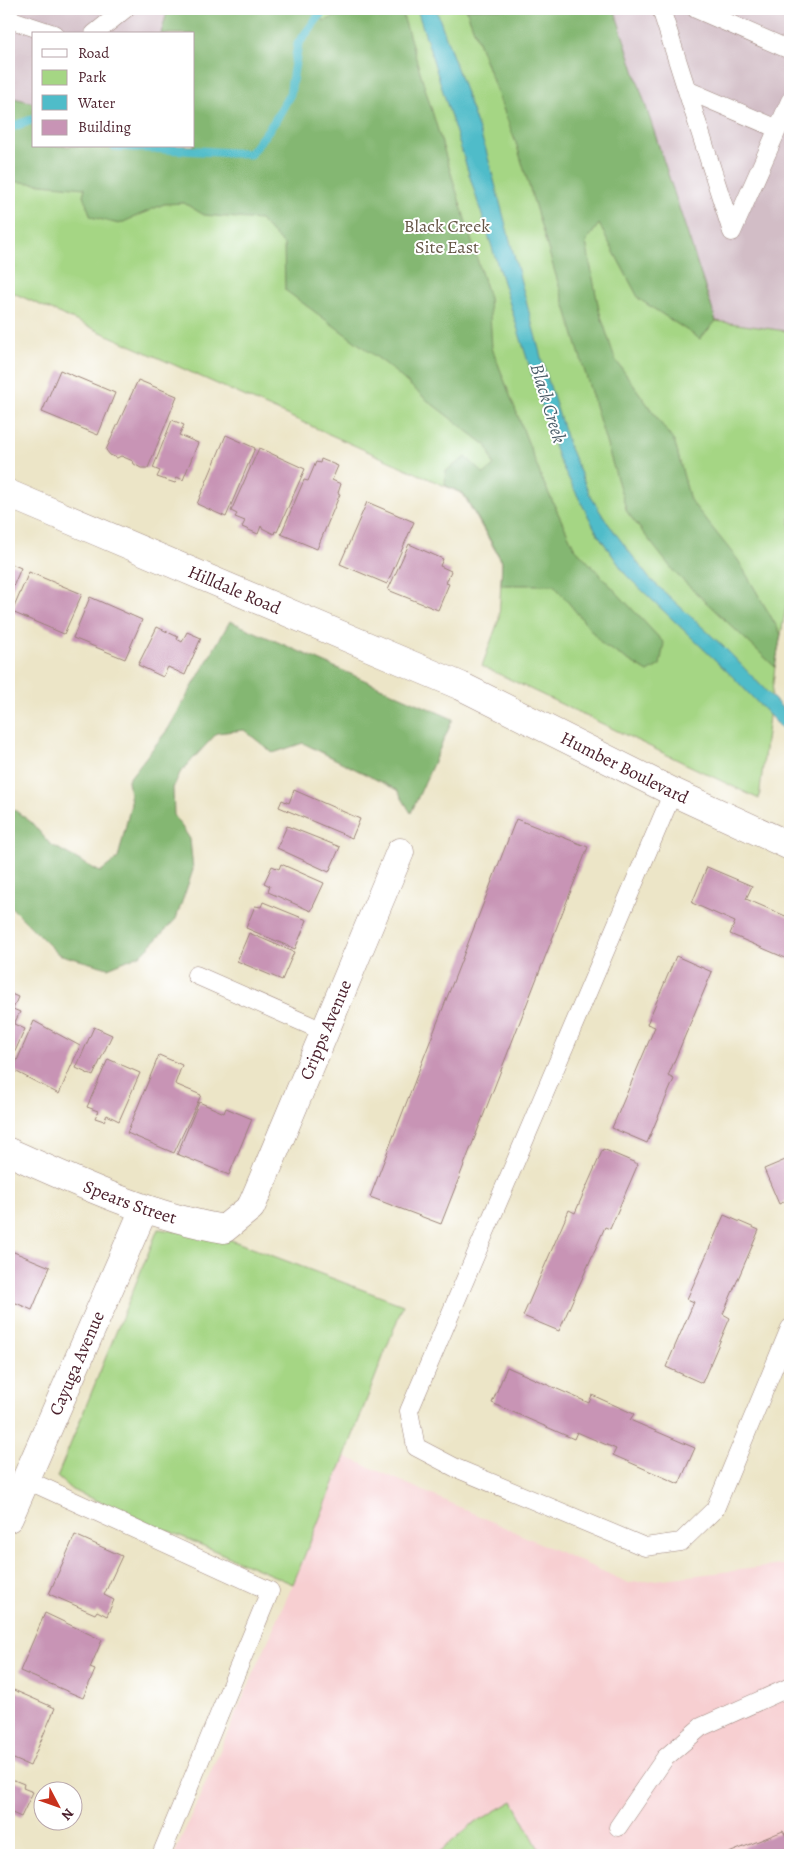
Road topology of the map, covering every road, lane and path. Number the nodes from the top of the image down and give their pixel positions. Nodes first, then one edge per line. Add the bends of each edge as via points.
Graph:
1 (125, 9) edge
2 (661, 9) edge
3 (696, 9) edge
4 (9, 19) edge
5 (48, 32) edge
6 (96, 32) edge
7 (790, 50) edge
8 (687, 90) junction
9 (790, 101) edge
10 (778, 129) junction
11 (9, 494) edge
12 (461, 686) joint
13 (673, 792) junction
14 (790, 846) edge
15 (400, 852) dead end
16 (196, 976) dead end
17 (325, 1032) junction
18 (9, 1152) edge
19 (251, 1207) joint
20 (144, 1209) junction
21 (790, 1328) edge
22 (26, 1479) junction
23 (9, 1518) edge
24 (790, 1687) edge
25 (618, 1827) dead end
26 (161, 1855) edge

1 - 6 lane
2 - 8 lane
3 - 7 lane
4 - 5 lane
8 - 10 lane
8 - 10 lane via 732,232
9 - 10 lane
11 - 12 street, Hilldale Road
12 - 13 street, Humber Boulevard
13 - 14 street, Humber Boulevard
13 - 21 lane via 409,1410 416,1447 456,1468 645,1547 681,1542 715,1509
15 - 17 street, Cripps Avenue
16 - 17 lane
17 - 19 street, Cripps Avenue
18 - 20 street, Spears Street
19 - 20 street, Spears Street via 224,1229
20 - 22 street, Cayuga Avenue
22 - 23 street, Cayuga Avenue
22 - 26 lane via 270,1591
24 - 25 lane via 701,1727 665,1758

